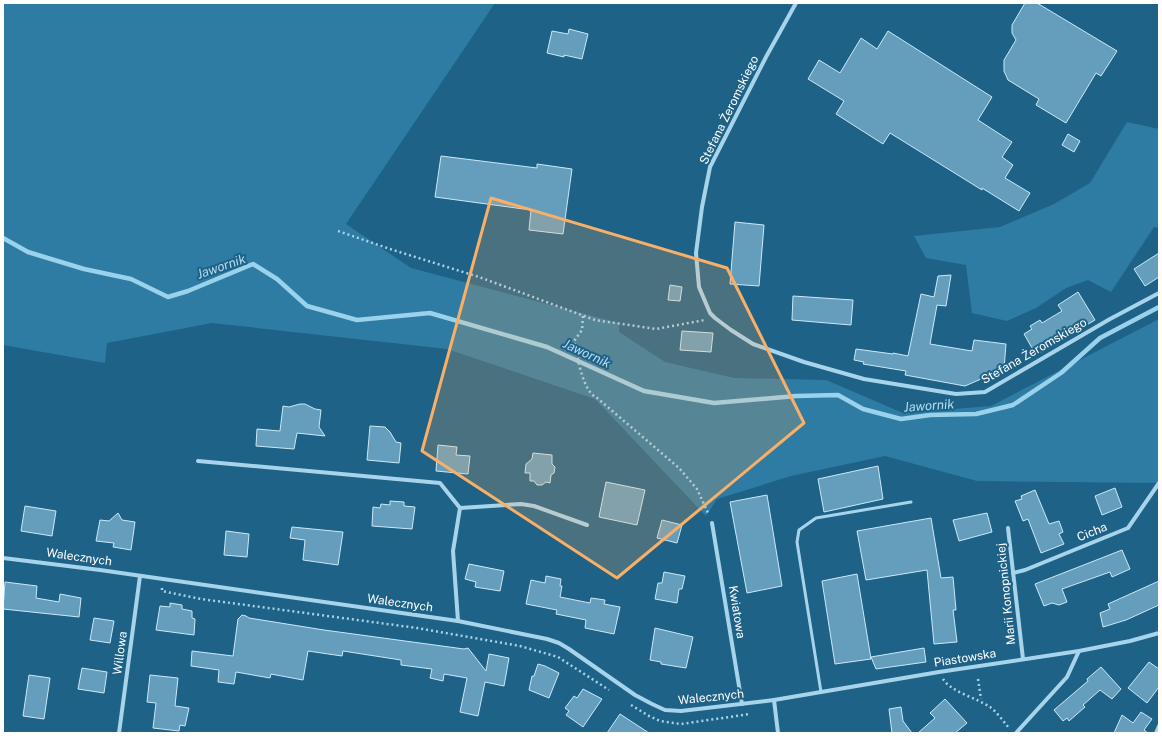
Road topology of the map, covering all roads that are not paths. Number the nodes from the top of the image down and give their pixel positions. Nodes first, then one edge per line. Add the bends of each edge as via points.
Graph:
1 (796, 3) edge
2 (1159, 293) edge
3 (198, 460) dead end
4 (1159, 483) edge
5 (911, 502) dead end
6 (460, 508) junction
7 (712, 523) road end
8 (587, 525) dead end
9 (1008, 528) dead end
10 (3, 558) edge
11 (1013, 573) junction
12 (140, 576) junction
13 (458, 621) junction
14 (1159, 633) edge
15 (1079, 651) junction
16 (1023, 659) junction
17 (821, 692) junction
18 (774, 700) junction
19 (742, 704) junction
20 (1159, 726) edge
21 (119, 733) edge
22 (778, 733) edge
23 (1016, 733) edge
24 (1156, 733) edge

1 - 2 street, Stefana Żeromskiego via 710,167 696,254 699,287 710,313 715,318 753,344 804,362 864,378 956,394 985,392
3 - 6 street via 440,483
4 - 11 street, Cicha via 1128,528
5 - 17 lane via 816,518 799,530 797,542
6 - 8 street via 521,504 534,506
6 - 13 street via 453,551
7 - 19 street, Kwiatowa
9 - 11 street, Marii Konopnickiej
10 - 12 street, Walecznych
11 - 16 street, Marii Konopnickiej
12 - 13 street, Walecznych
12 - 21 street, Willowa
13 - 19 street, Walecznych via 559,643 635,695 665,710 681,711
14 - 15 street, Piastowska
15 - 16 street, Piastowska
15 - 23 street via 1067,677
16 - 17 street, Piastowska
17 - 18 street, Piastowska
18 - 19 street, Walecznych
18 - 22 street
20 - 24 street

